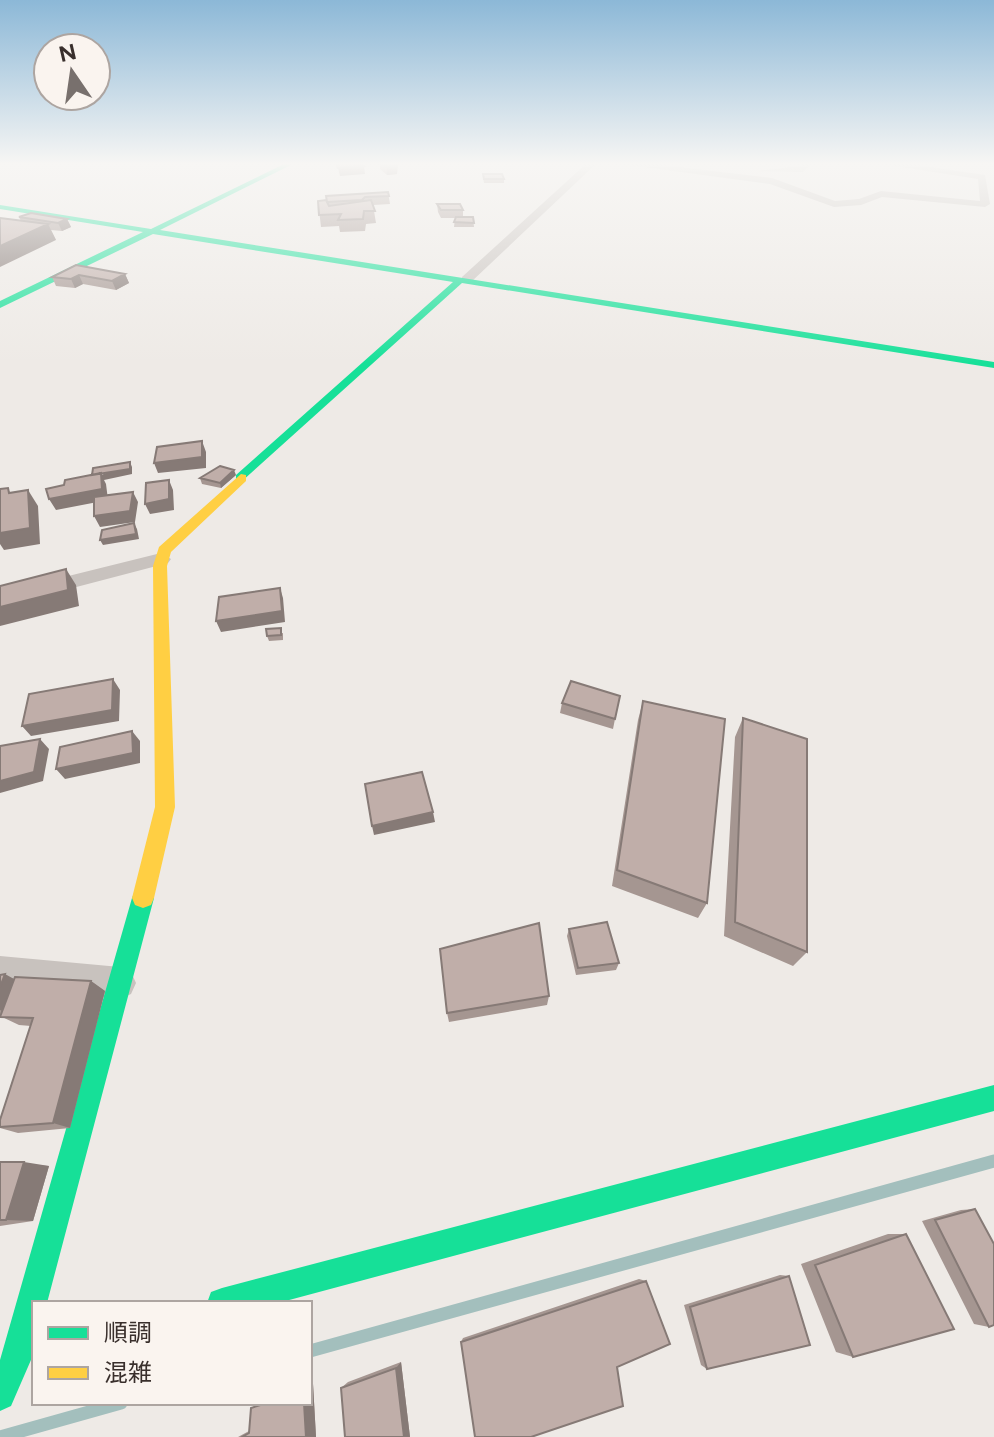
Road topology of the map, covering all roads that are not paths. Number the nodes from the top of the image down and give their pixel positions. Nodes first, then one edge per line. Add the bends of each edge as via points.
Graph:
1 (135, 229) edge
2 (159, 229) edge
3 (519, 229) edge
4 (153, 232) junction
5 (459, 282) junction
6 (0, 305) edge
7 (994, 365) edge
8 (161, 559) junction
9 (0, 600) edge
10 (0, 971) edge
11 (120, 983) junction
12 (994, 1098) edge
13 (33, 1301) edge
14 (230, 1301) edge
15 (32, 1303) edge
16 (17, 1358) edge
17 (0, 1395) edge

1 - 4 street
2 - 4 street
3 - 5 street
4 - 5 street
4 - 6 street
5 - 7 street
5 - 8 street via 307,416 164,550
8 - 9 street
8 - 11 street via 165,807
10 - 11 street
11 - 13 street
12 - 14 street
15 - 16 street
16 - 17 street

